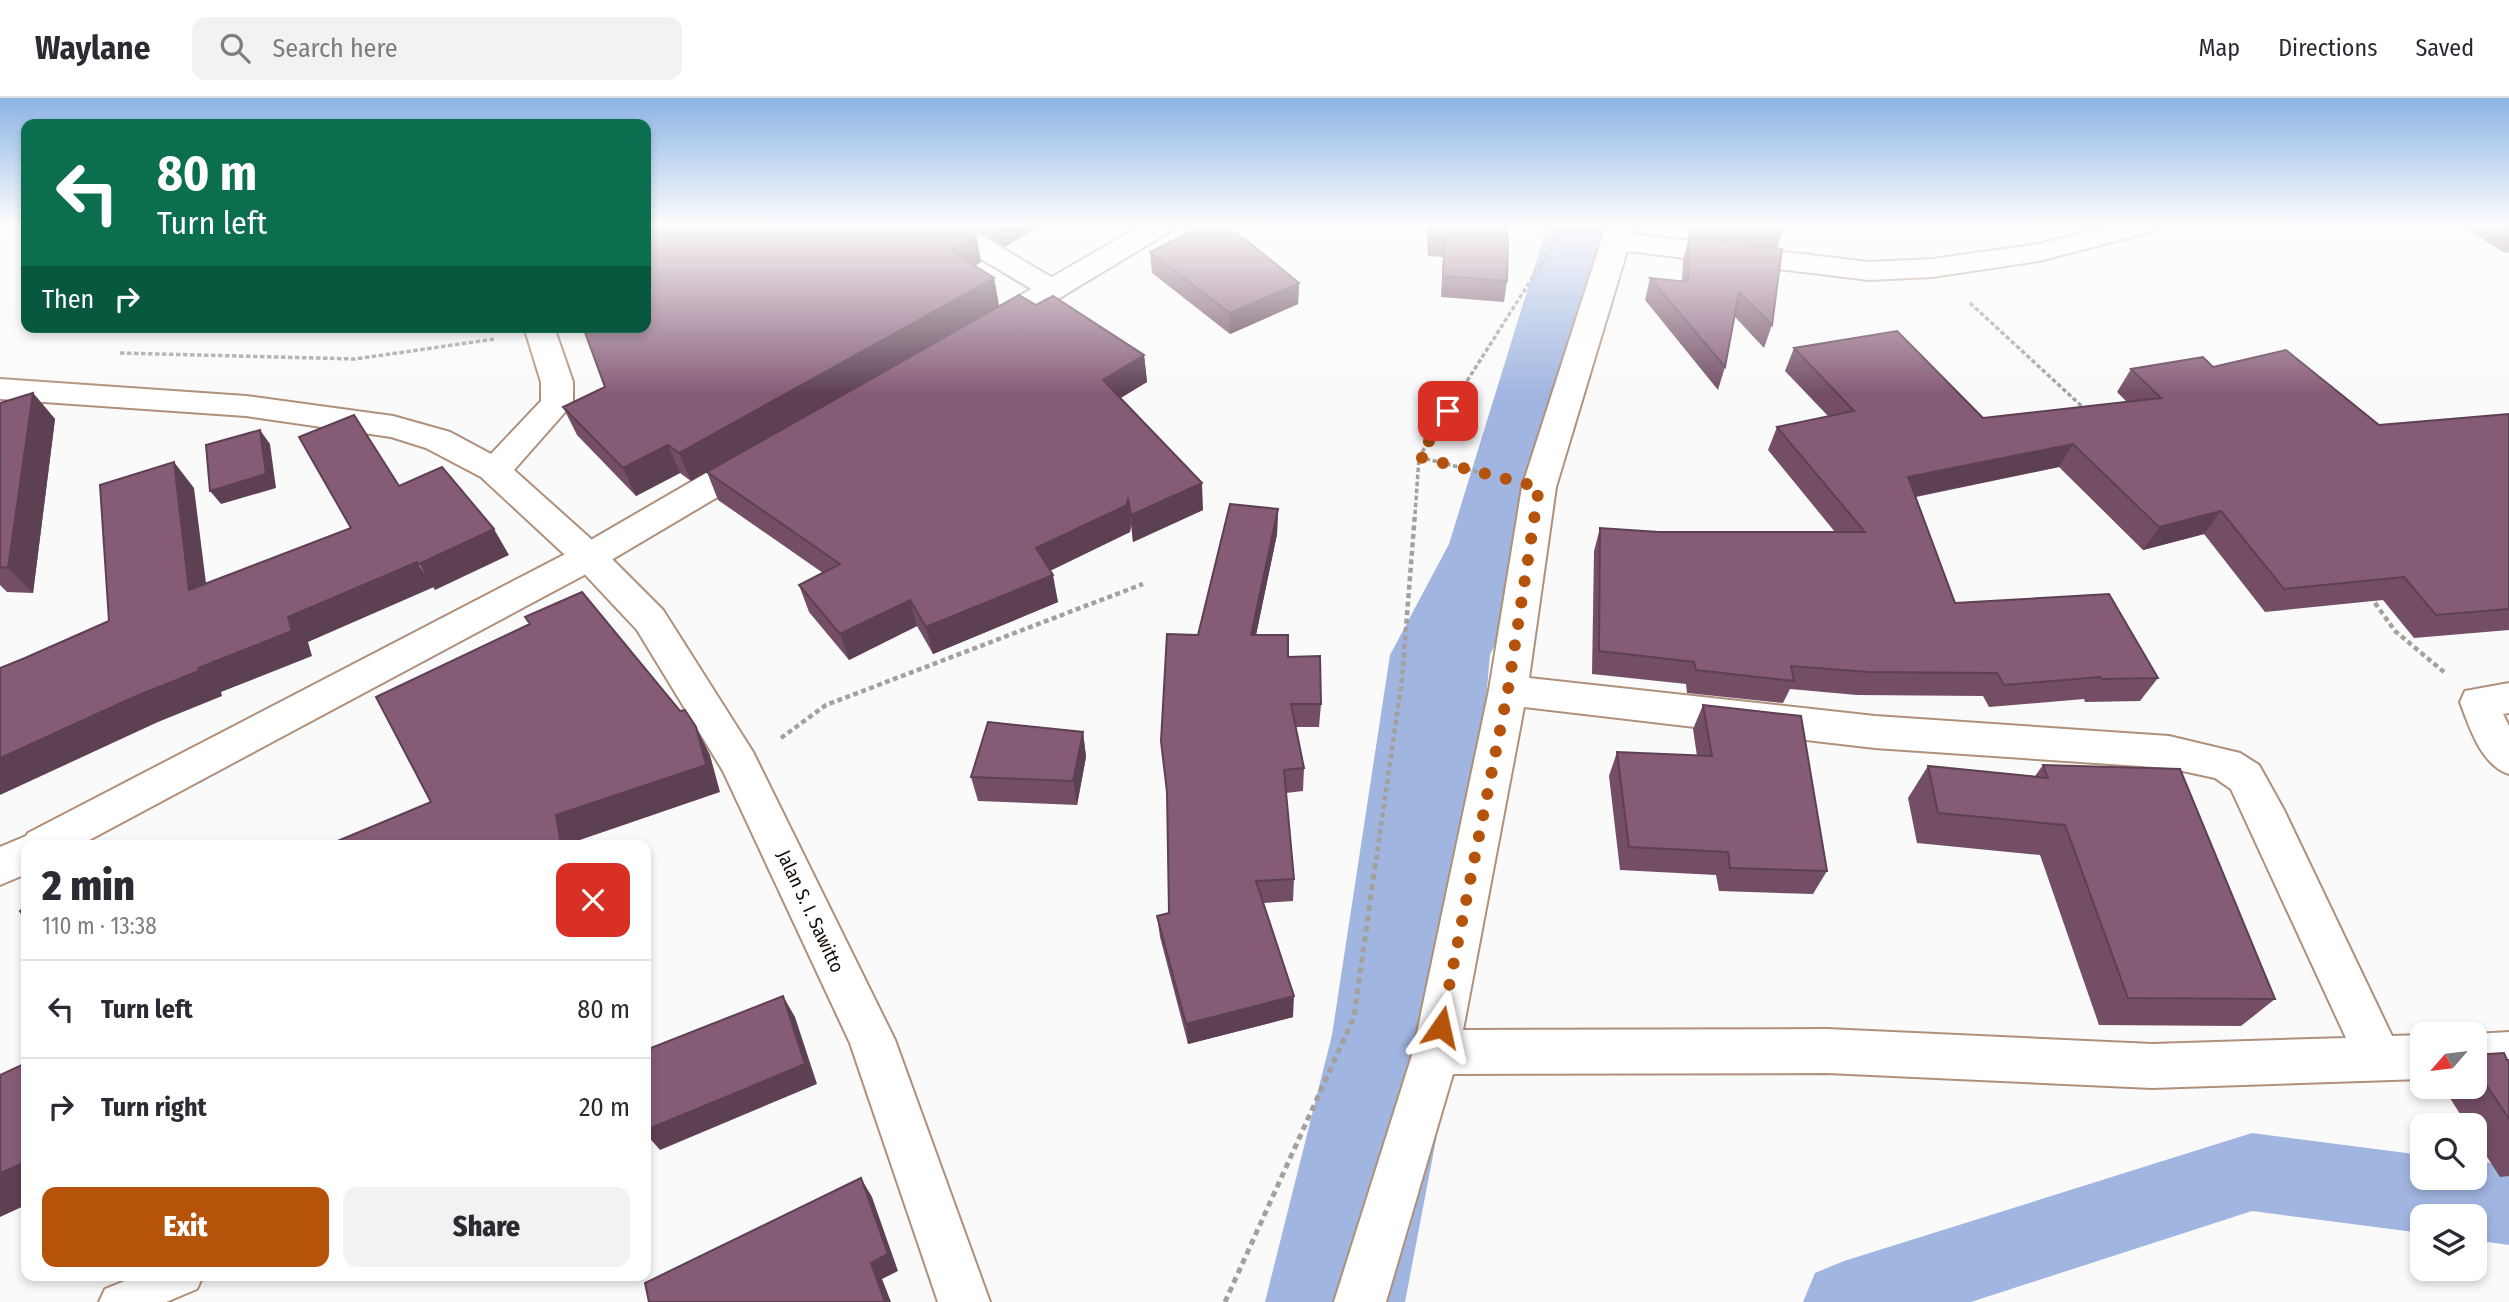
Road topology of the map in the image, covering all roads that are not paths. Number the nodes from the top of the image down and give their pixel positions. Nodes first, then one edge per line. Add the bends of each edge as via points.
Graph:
1 (1040, 282) edge
2 (1066, 282) edge
3 (1603, 282) edge
4 (1053, 290) junction
5 (540, 333) edge
6 (960, 343) edge
7 (0, 390) edge
8 (785, 442) edge
9 (501, 463) junction
10 (589, 557) junction
11 (1508, 690) junction
12 (2494, 700) edge
13 (2509, 758) edge
14 (52, 840) edge
15 (21, 856) edge
16 (0, 867) edge
17 (1436, 1052) junction
18 (2509, 1054) edge
19 (2487, 1055) edge
20 (2410, 1057) edge
21 (2379, 1058) junction
22 (171, 1281) edge
23 (118, 1302) edge
24 (964, 1302) edge
25 (1360, 1302) edge

1 - 4 street
2 - 4 street
3 - 11 street via 1539,487
4 - 6 street
5 - 9 street via 557,382 556,403
7 - 9 street, Jalan S. I. Sawitto via 246,406 342,418 393,427
8 - 10 street
9 - 10 street, Jalan S. I. Sawitto
10 - 14 street
10 - 24 street, Jalan S. I. Sawitto via 650,620 739,763 872,1040
11 - 17 street
11 - 21 street via 1875,732 2169,752 2226,764 2245,777 2269,822
12 - 13 street via 2490,730
15 - 16 street
17 - 21 street via 1827,1051 2152,1066
17 - 25 street
18 - 19 street
20 - 21 street
22 - 23 lane

